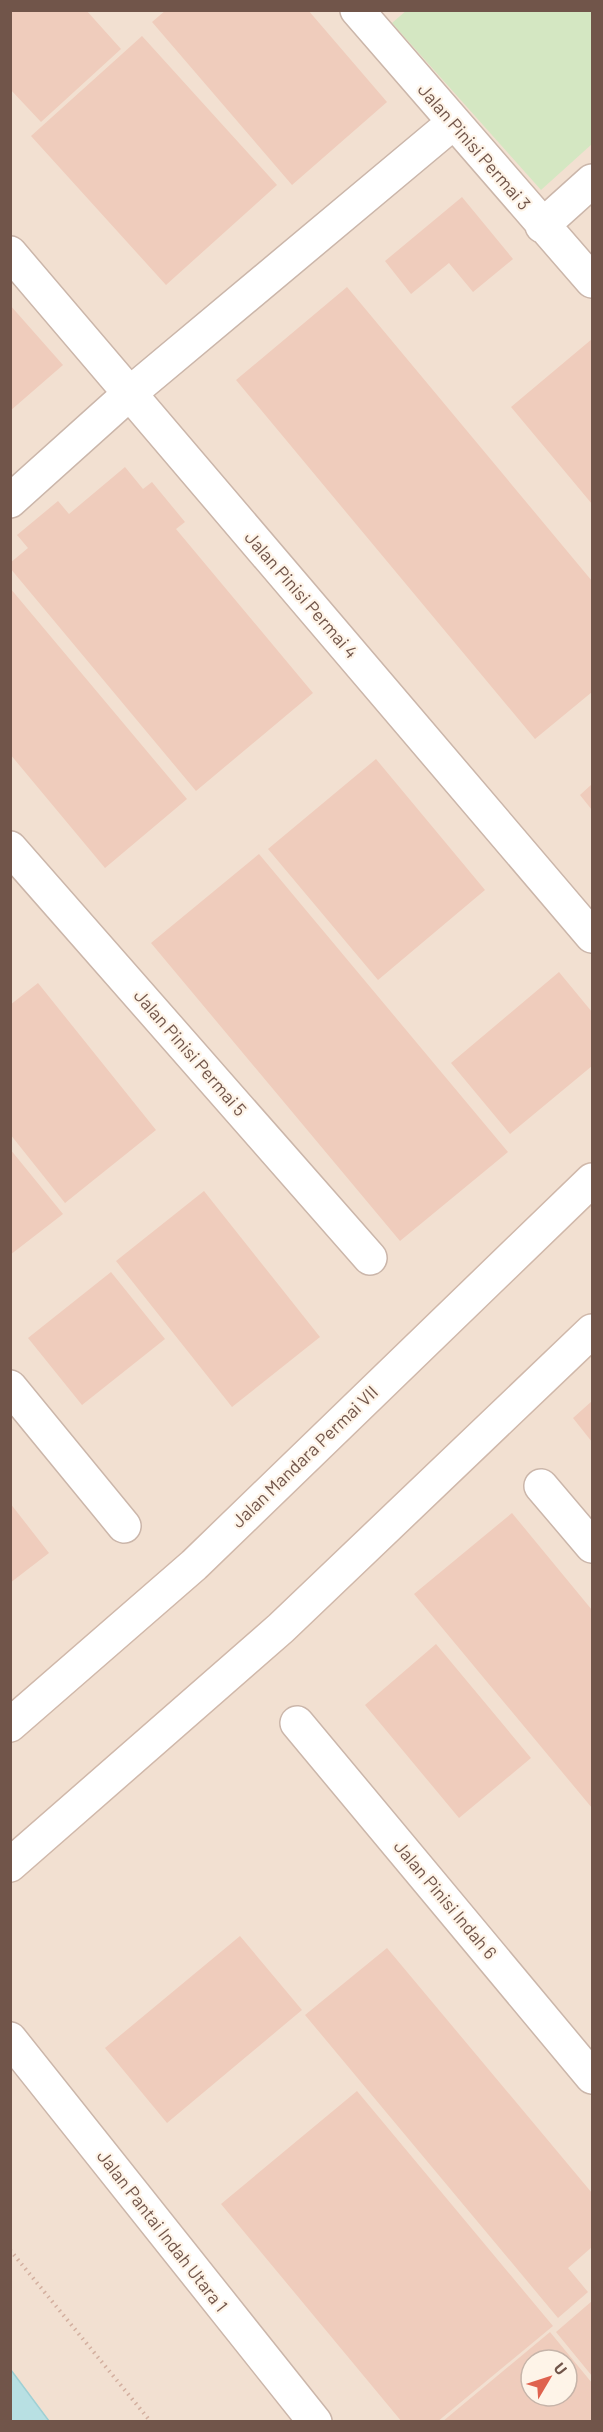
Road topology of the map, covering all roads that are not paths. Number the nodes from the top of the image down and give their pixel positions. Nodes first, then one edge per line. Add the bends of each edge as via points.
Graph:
1 (366, 14) edge
2 (453, 123) junction
3 (592, 181) edge
4 (542, 226) junction
5 (10, 253) edge
6 (592, 282) edge
7 (129, 394) junction
8 (10, 501) edge
9 (10, 848) edge
10 (592, 936) edge
11 (592, 1180) edge
12 (370, 1258) dead end
13 (592, 1331) edge
14 (10, 1387) edge
15 (541, 1486) dead end
16 (124, 1526) dead end
17 (592, 1546) edge
18 (297, 1723) dead end
19 (10, 1725) edge
20 (10, 1865) edge
21 (10, 2039) edge
22 (592, 2077) edge
23 (315, 2421) edge

1 - 2 street, Jalan Pinisi Permai 3
2 - 4 street, Jalan Pinisi Permai 3
2 - 7 street
3 - 4 street
4 - 6 street, Jalan Pinisi Permai 3
5 - 7 street, Jalan Pinisi Permai 4
7 - 8 street
7 - 10 street, Jalan Pinisi Permai 4
9 - 12 street, Jalan Pinisi Permai 5
11 - 19 street, Jalan Mandara Permai VII via 194,1564
13 - 20 street via 281,1628
14 - 16 street
15 - 17 street
18 - 22 street, Jalan Pinisi Indah 6
21 - 23 street, Jalan Pantai Indah Utara 1

